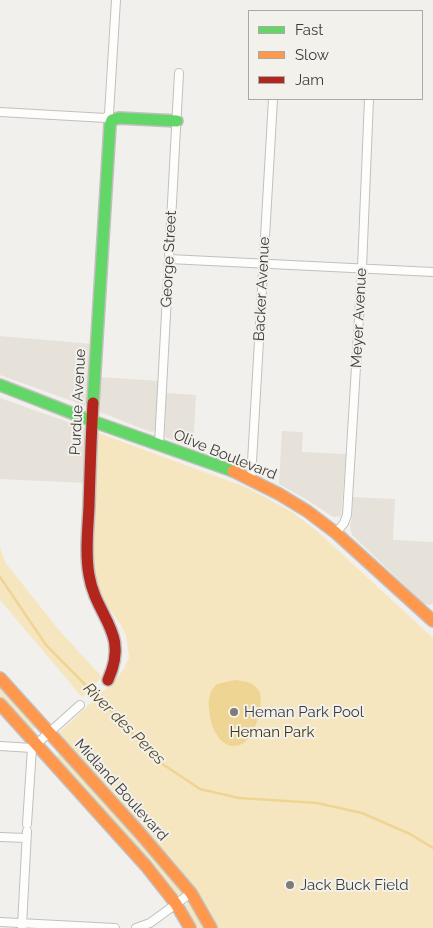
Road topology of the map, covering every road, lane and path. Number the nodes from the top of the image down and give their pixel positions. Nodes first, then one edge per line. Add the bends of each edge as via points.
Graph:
1 (116, 0) edge
2 (179, 73) dead end
3 (273, 100) edge
4 (369, 100) edge
5 (0, 112) edge
6 (109, 119) junction
7 (177, 121) junction
8 (169, 259) junction
9 (263, 263) junction
10 (362, 268) junction
11 (433, 272) edge
12 (0, 385) edge
13 (92, 421) junction
14 (159, 444) junction
15 (251, 479) junction
16 (336, 533) junction
17 (432, 617) edge
18 (0, 678) edge
19 (108, 680) dead end
20 (0, 704) edge
21 (80, 705) dead end
22 (49, 732) junction
23 (0, 746) edge
24 (34, 746) junction
25 (27, 831) junction
26 (0, 837) edge
27 (191, 893) junction
28 (176, 904) junction
29 (0, 922) edge
30 (22, 925) edge
31 (115, 928) edge
32 (136, 928) edge
33 (190, 928) edge
34 (211, 928) edge

1 - 6 street, Purdue Avenue
2 - 7 street, George Street
3 - 9 street, Backer Avenue
4 - 10 street, Meyer Avenue
5 - 6 street
6 - 7 main road
6 - 13 main road, Purdue Avenue
7 - 8 street, George Street
8 - 9 street
8 - 14 street, George Street
9 - 10 street
9 - 15 street, Backer Avenue
10 - 11 street
10 - 16 street, Meyer Avenue via 347,515
12 - 13 main road, Olive Boulevard
13 - 14 main road, Olive Boulevard
13 - 19 main road, Purdue Avenue via 87,563 92,586 116,643 115,668
14 - 15 main road, Olive Boulevard
15 - 16 main road, Olive Boulevard via 307,511
16 - 17 main road, Olive Boulevard
18 - 22 main road, Midland Boulevard
20 - 24 main road
21 - 22 street
22 - 24 street
22 - 27 main road, Midland Boulevard
23 - 24 street
24 - 25 street
24 - 28 main road via 146,866
25 - 26 street
25 - 30 street
27 - 28 street
27 - 34 main road, Midland Boulevard
28 - 32 street via 150,923
28 - 33 main road
29 - 30 street
30 - 31 street

